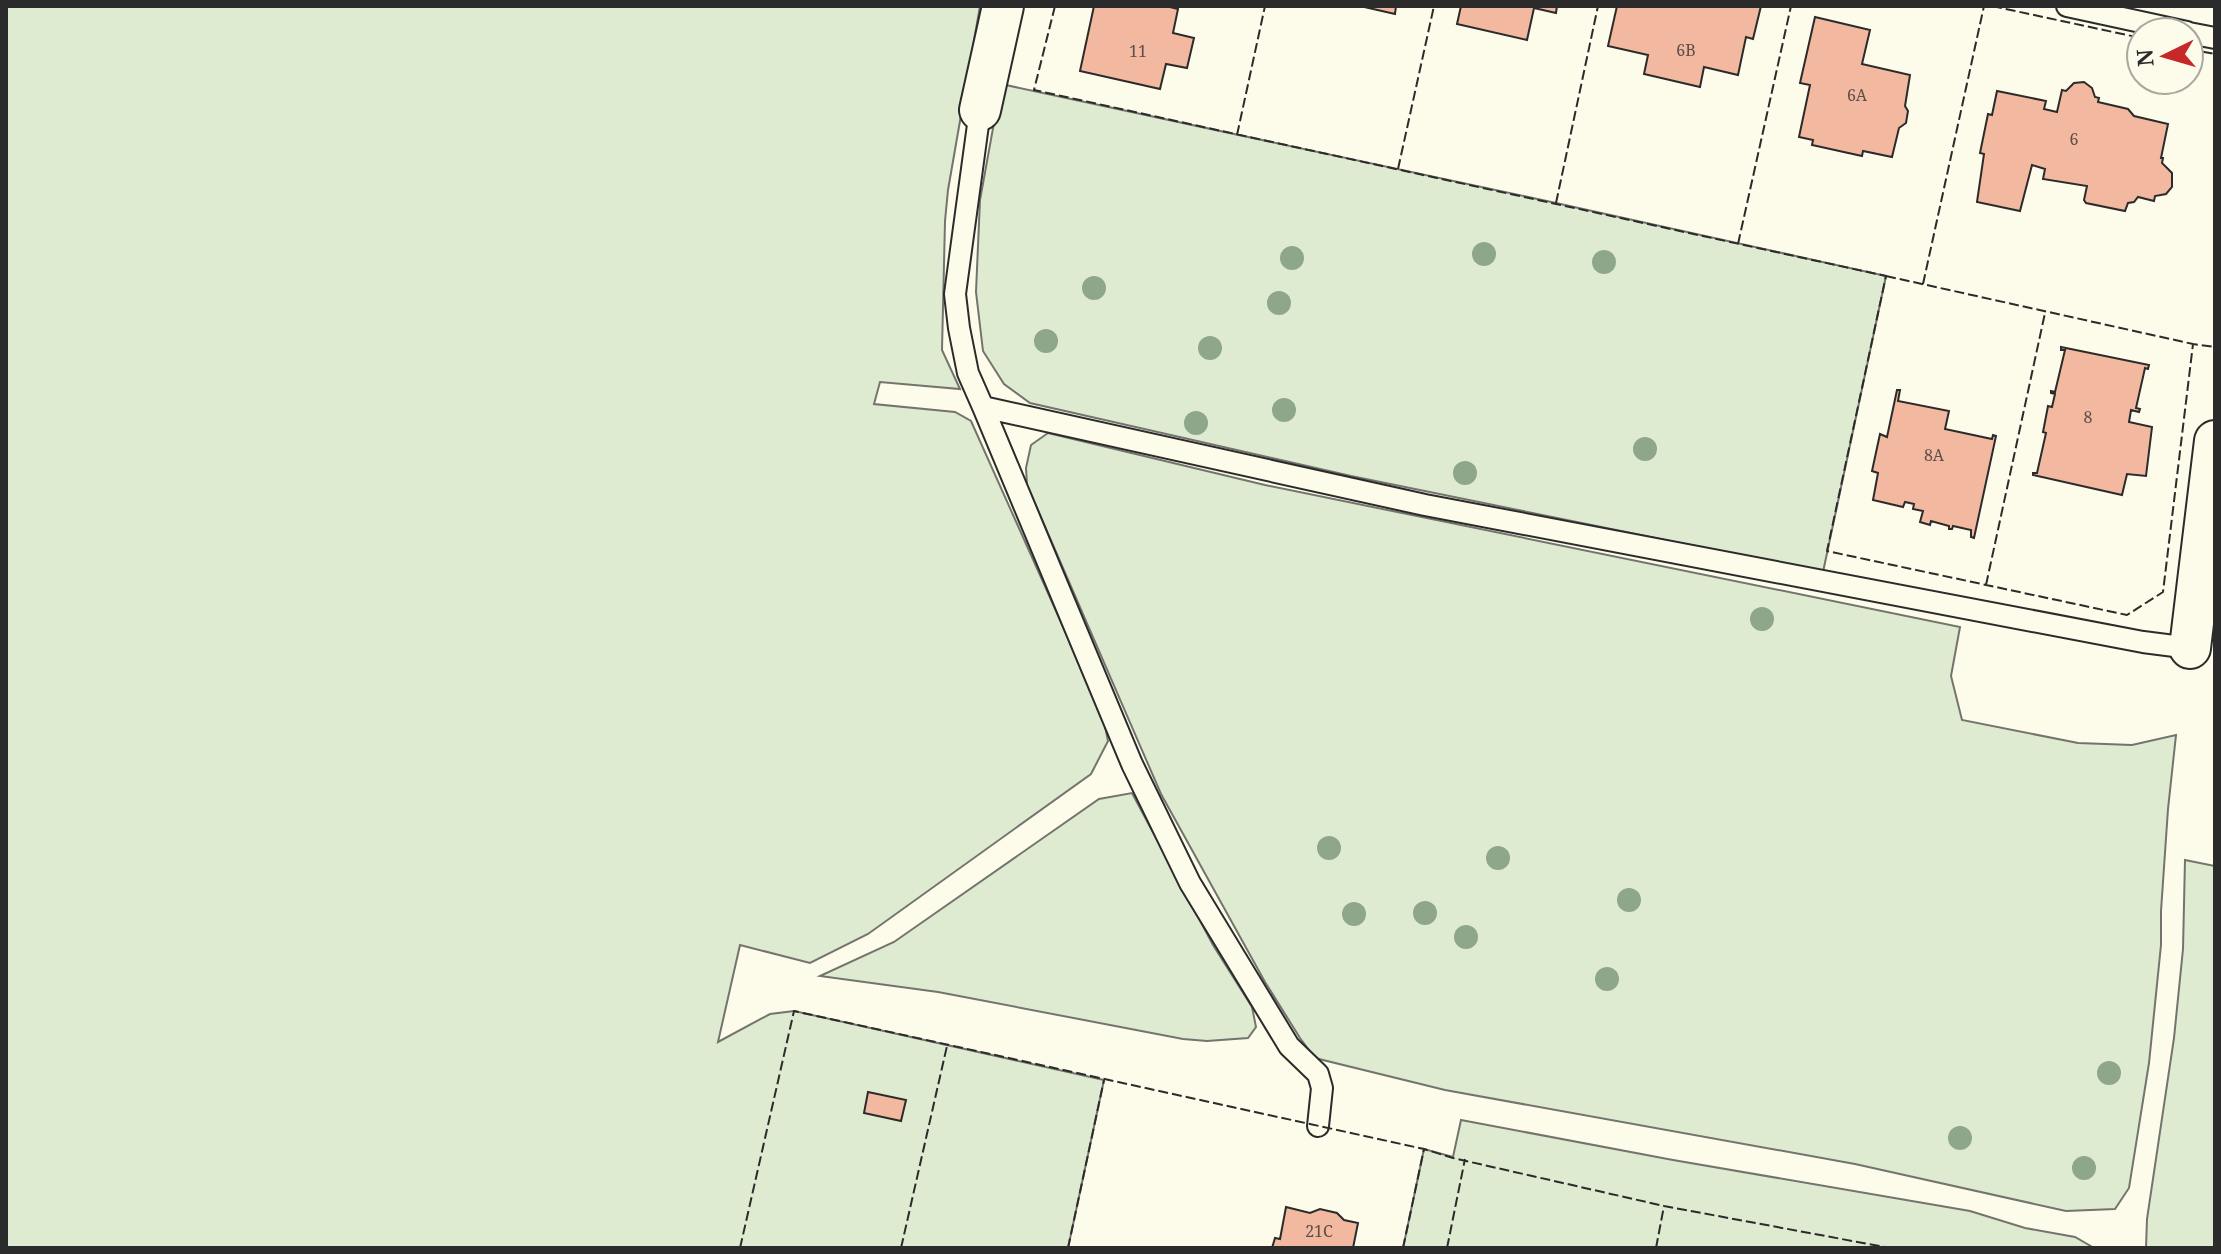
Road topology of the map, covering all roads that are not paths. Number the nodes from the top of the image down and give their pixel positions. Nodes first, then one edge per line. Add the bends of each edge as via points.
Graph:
1 (1003, 6) edge
2 (2067, 6) edge
3 (2125, 18) edge
4 (980, 110) joint
5 (983, 407) junction
6 (2215, 441) edge
7 (2190, 648) joint
8 (1318, 1126) dead end

1 - 4 street
2 - 3 lane
4 - 5 lane via 955,294 968,373
5 - 7 lane via 1425,505
5 - 8 lane via 1132,764 1190,883 1289,1046 1318,1074
6 - 7 street

